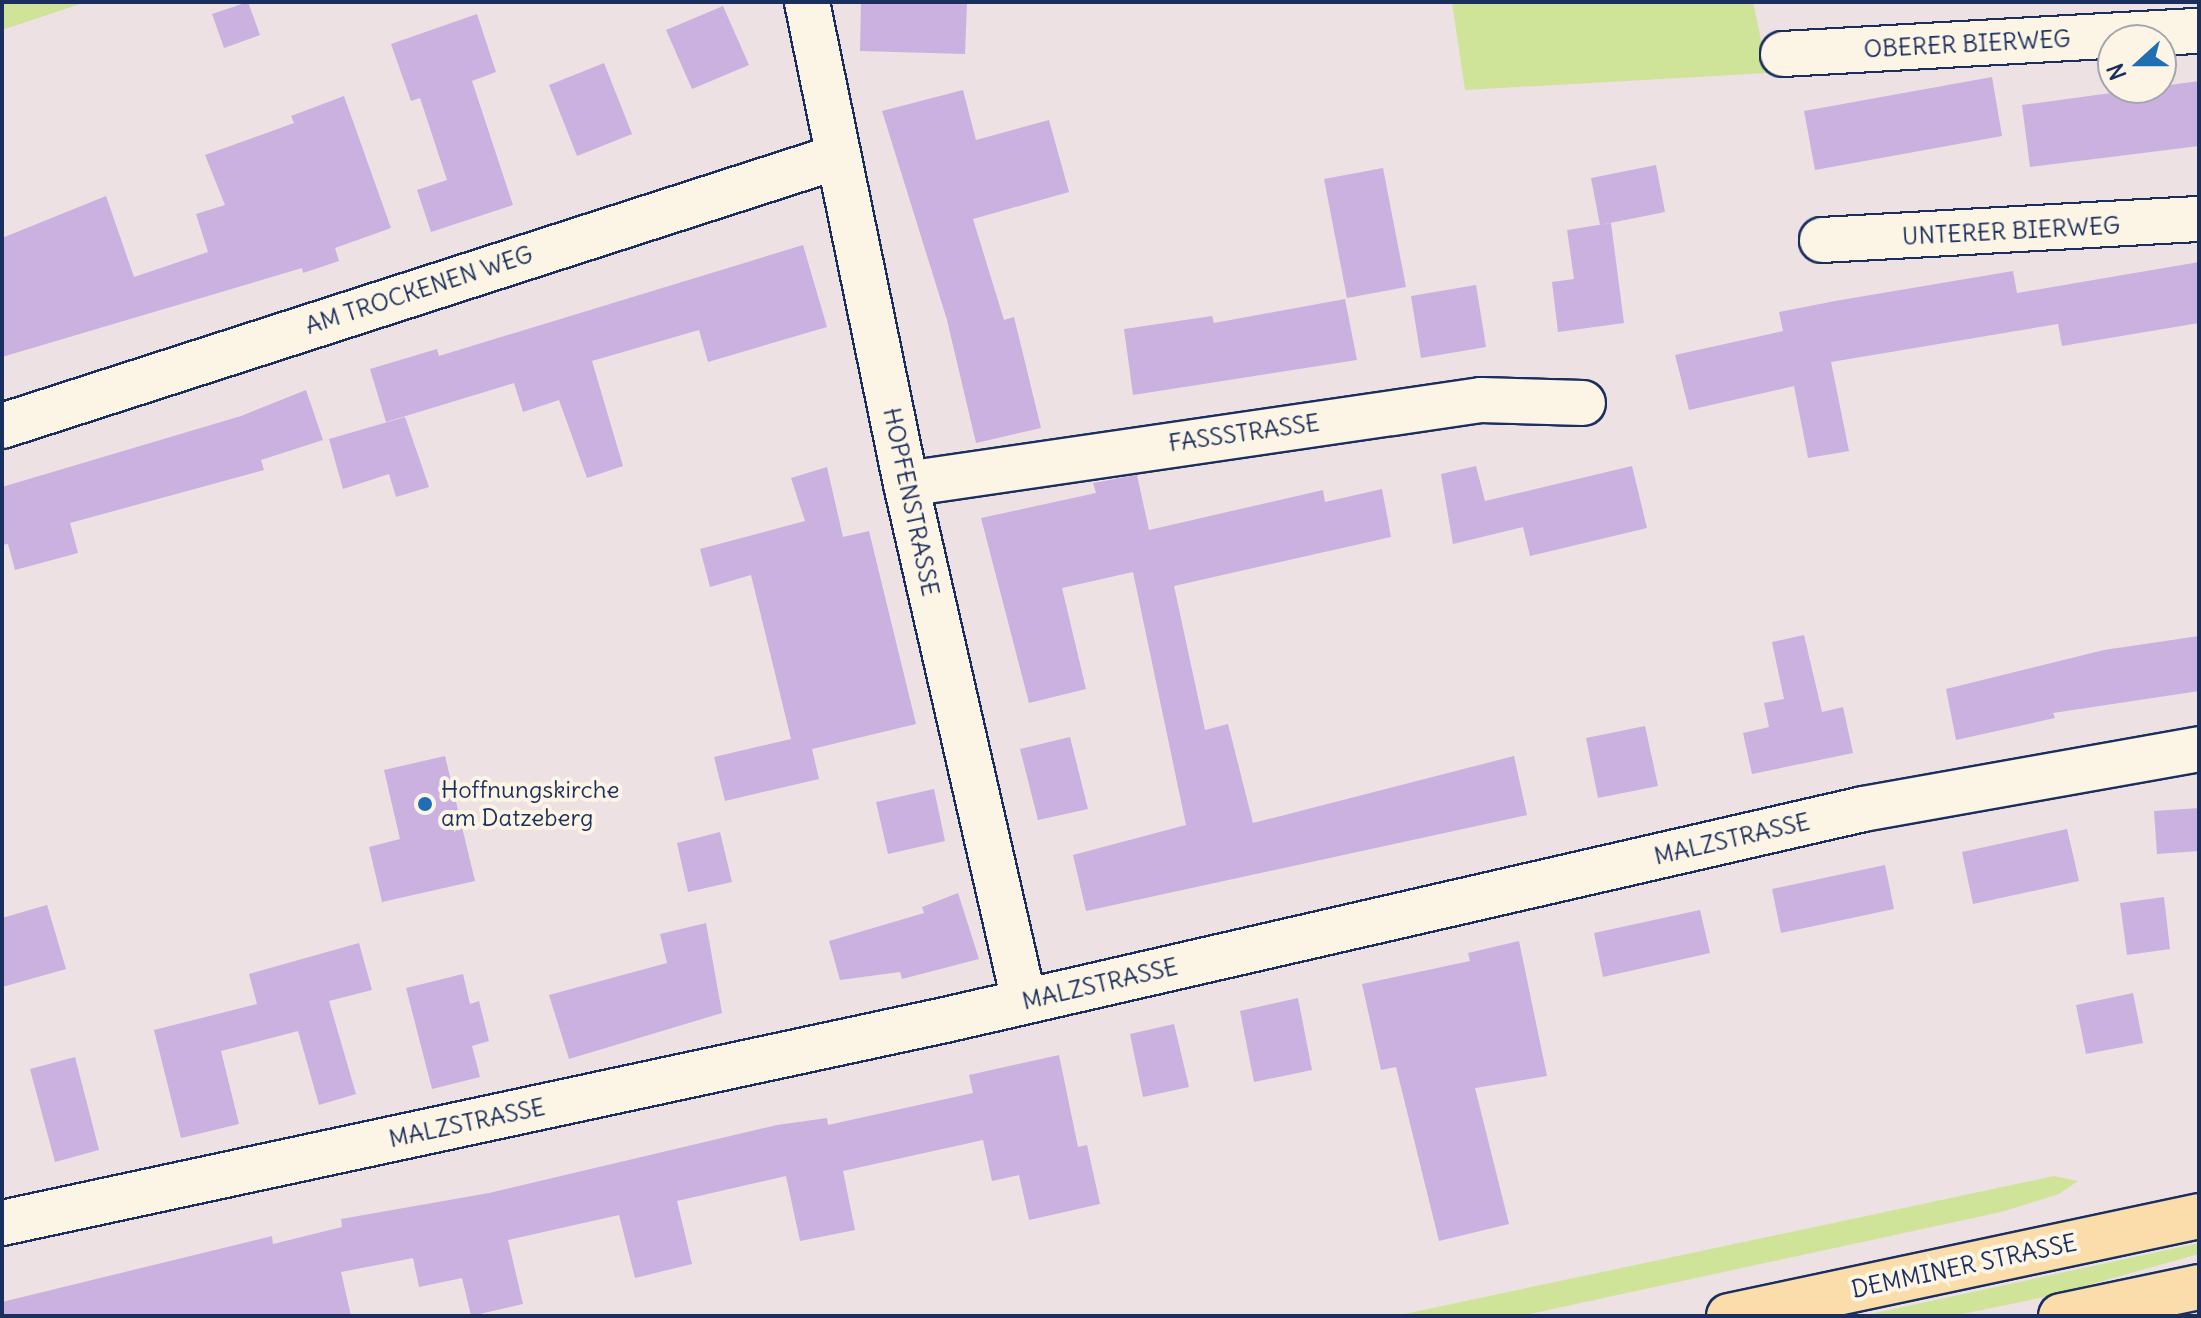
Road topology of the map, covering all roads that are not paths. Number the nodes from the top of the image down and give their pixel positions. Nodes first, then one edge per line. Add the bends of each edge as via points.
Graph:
1 (807, 2) edge
2 (2199, 31) edge
3 (1783, 54) dead end
4 (837, 157) junction
5 (2199, 219) edge
6 (1822, 240) dead end
7 (1583, 403) dead end
8 (2, 426) edge
9 (906, 484) junction
10 (2199, 749) edge
11 (1024, 1001) junction
12 (2199, 1216) edge
13 (2, 1223) edge
14 (2199, 1287) edge
15 (1729, 1316) edge
16 (2061, 1316) edge

1 - 4 street, HOPFENSTRASSE
2 - 3 street, OBERER BIERWEG
4 - 8 street, AM TROCKENEN WEG
4 - 9 street, HOPFENSTRASSE
5 - 6 street, UNTERER BIERWEG
7 - 9 street, FASSSTRASSE via 1481,400
9 - 11 street, HOPFENSTRASSE
10 - 11 street, MALZSTRASSE via 1863,809
11 - 13 street, MALZSTRASSE
12 - 15 main road, DEMMINER STRASSE
14 - 16 main road

